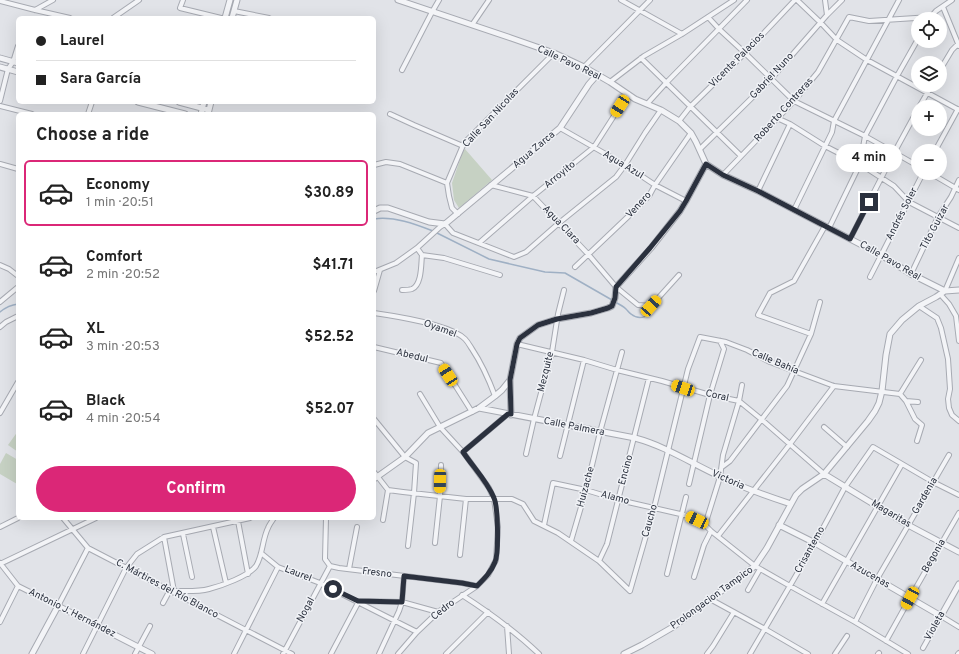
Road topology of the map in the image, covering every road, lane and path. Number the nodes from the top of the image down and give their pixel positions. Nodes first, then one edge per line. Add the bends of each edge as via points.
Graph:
1 (0, 0) edge
2 (53, 0) edge
3 (139, 0) edge
4 (183, 0) edge
5 (230, 0) edge
6 (237, 0) edge
7 (398, 0) edge
8 (439, 0) edge
9 (489, 0) edge
10 (621, 0) edge
11 (650, 0) edge
12 (723, 0) edge
13 (734, 0) edge
14 (747, 0) edge
15 (796, 0) edge
16 (825, 0) edge
17 (842, 0) edge
18 (899, 0) edge
19 (952, 0) edge
20 (726, 4) junction
21 (943, 7) junction
22 (35, 10) junction
23 (234, 11) junction
24 (639, 11) junction
25 (432, 12) junction
26 (935, 12) edge
27 (827, 15) junction
28 (61, 16) edge
29 (115, 16) edge
30 (213, 16) edge
31 (226, 16) edge
32 (233, 16) edge
33 (260, 16) edge
34 (708, 17) junction
35 (911, 19) edge
36 (887, 20) junction
37 (821, 23) junction
38 (472, 25) junction
39 (719, 29) junction
40 (682, 34) junction
41 (837, 40) junction
42 (959, 44) edge
43 (913, 48) edge
44 (554, 53) junction
45 (745, 53) junction
46 (0, 58) edge
47 (641, 58) junction
48 (947, 58) edge
49 (867, 60) junction
50 (16, 62) edge
51 (0, 67) edge
52 (584, 68) junction
53 (8, 69) junction
54 (402, 70) dead end
55 (16, 71) edge
56 (597, 74) junction
57 (897, 76) junction
58 (771, 79) junction
59 (610, 82) junction
60 (666, 83) junction
61 (927, 93) junction
62 (628, 94) junction
63 (923, 100) edge
64 (0, 101) edge
65 (794, 101) junction
66 (146, 104) edge
67 (186, 104) edge
68 (204, 104) edge
69 (647, 104) junction
70 (0, 106) edge
71 (690, 107) junction
72 (203, 108) junction
73 (661, 110) junction
74 (958, 110) edge
75 (24, 112) edge
76 (177, 112) edge
77 (202, 112) edge
78 (209, 112) edge
79 (390, 114) dead end
80 (777, 118) junction
81 (679, 121) junction
82 (834, 121) junction
83 (911, 122) edge
84 (790, 124) junction
85 (560, 128) junction
86 (691, 133) junction
87 (717, 133) junction
88 (865, 136) junction
89 (939, 144) edge
90 (463, 146) junction
91 (825, 146) junction
92 (594, 147) junction
93 (700, 149) junction
94 (894, 153) junction
95 (741, 156) junction
96 (911, 162) edge
97 (0, 164) edge
98 (376, 164) edge
99 (706, 164) junction
100 (860, 164) junction
101 (625, 165) junction
102 (16, 168) edge
103 (723, 175) junction
104 (881, 177) junction
105 (920, 180) edge
106 (942, 180) edge
107 (959, 180) edge
108 (447, 183) junction
109 (491, 185) junction
110 (656, 185) junction
111 (957, 189) edge
112 (758, 191) junction
113 (533, 196) junction
114 (686, 201) junction
115 (909, 202) junction
116 (376, 210) edge
117 (794, 210) junction
118 (458, 214) junction
119 (938, 217) junction
120 (559, 223) junction
121 (443, 226) junction
122 (827, 227) junction
123 (959, 228) edge
124 (850, 239) junction
125 (479, 243) junction
126 (417, 248) junction
127 (588, 254) junction
128 (422, 255) junction
129 (881, 255) junction
130 (959, 258) edge
131 (0, 265) edge
132 (575, 267) dead end
133 (380, 270) junction
134 (376, 271) edge
135 (16, 274) edge
136 (911, 274) junction
137 (500, 275) dead end
138 (679, 275) dead end
139 (870, 277) dead end
140 (376, 284) edge
141 (616, 287) junction
142 (16, 289) edge
143 (402, 290) dead end
144 (564, 290) dead end
145 (959, 290) edge
146 (945, 291) junction
147 (940, 294) junction
148 (0, 302) edge
149 (820, 302) dead end
150 (919, 306) junction
151 (376, 313) edge
152 (957, 316) edge
153 (16, 317) edge
154 (557, 319) junction
155 (0, 327) edge
156 (811, 334) junction
157 (720, 340) junction
158 (959, 341) edge
159 (517, 344) junction
160 (376, 347) edge
161 (552, 352) junction
162 (622, 352) dead end
163 (584, 360) junction
164 (921, 360) dead end
165 (688, 369) joint
166 (617, 370) junction
167 (795, 371) junction
168 (649, 378) junction
169 (510, 380) junction
170 (16, 385) edge
171 (742, 385) dead end
172 (834, 386) junction
173 (683, 388) junction
174 (882, 391) junction
175 (420, 394) dead end
176 (900, 394) junction
177 (710, 395) junction
178 (496, 396) junction
179 (739, 401) junction
180 (906, 401) junction
181 (918, 402) dead end
182 (479, 408) junction
183 (472, 412) junction
184 (0, 413) edge
185 (509, 414) junction
186 (534, 419) junction
187 (761, 419) junction
188 (376, 421) edge
189 (959, 421) edge
190 (567, 425) junction
191 (440, 426) junction
192 (824, 427) dead end
193 (600, 432) junction
194 (635, 438) junction
195 (917, 441) dead end
196 (790, 444) junction
197 (848, 447) junction
198 (668, 450) junction
199 (463, 452) junction
200 (526, 454) dead end
201 (949, 455) dead end
202 (560, 456) dead end
203 (405, 457) junction
204 (694, 464) junction
205 (902, 464) junction
206 (441, 465) dead end
207 (722, 467) junction
208 (824, 474) junction
209 (376, 475) edge
210 (376, 477) edge
211 (720, 477) junction
212 (933, 482) junction
213 (689, 484) dead end
214 (845, 487) junction
215 (388, 490) junction
216 (586, 490) junction
217 (754, 491) junction
218 (414, 493) junction
219 (959, 495) edge
220 (440, 496) junction
221 (686, 497) dead end
222 (466, 499) junction
223 (494, 499) junction
224 (618, 500) junction
225 (791, 504) junction
226 (878, 506) junction
227 (654, 508) junction
228 (959, 513) edge
229 (681, 514) junction
230 (16, 519) edge
231 (64, 520) edge
232 (92, 520) edge
233 (242, 520) edge
234 (273, 520) edge
235 (326, 520) edge
236 (383, 520) dead end
237 (238, 521) junction
238 (544, 525) junction
239 (705, 525) junction
240 (779, 525) junction
241 (908, 525) junction
242 (0, 527) edge
243 (213, 527) junction
244 (357, 527) dead end
245 (72, 530) junction
246 (711, 531) junction
247 (183, 534) junction
248 (718, 536) junction
249 (164, 537) junction
250 (571, 541) junction
251 (435, 543) dead end
252 (815, 543) junction
253 (942, 543) junction
254 (408, 546) dead end
255 (88, 548) junction
256 (959, 552) edge
257 (261, 553) junction
258 (460, 556) dead end
259 (599, 561) junction
260 (846, 561) junction
261 (0, 564) edge
262 (330, 566) junction
263 (278, 567) junction
264 (126, 568) junction
265 (758, 568) junction
266 (349, 569) junction
267 (248, 574) junction
268 (667, 574) dead end
269 (404, 576) junction
270 (192, 577) dead end
271 (694, 577) dead end
272 (877, 579) junction
273 (320, 582) junction
274 (226, 583) junction
275 (959, 584) edge
276 (18, 586) junction
277 (477, 586) junction
278 (790, 586) junction
279 (172, 590) junction
280 (748, 590) dead end
281 (462, 595) junction
282 (910, 598) junction
283 (710, 599) junction
284 (358, 601) junction
285 (402, 602) junction
286 (163, 603) dead end
287 (822, 604) junction
288 (58, 606) junction
289 (438, 612) junction
290 (488, 612) junction
291 (734, 612) junction
292 (941, 616) junction
293 (395, 620) junction
294 (0, 622) edge
295 (855, 622) junction
296 (98, 626) junction
297 (150, 626) dead end
298 (507, 626) junction
299 (959, 627) edge
300 (765, 629) junction
301 (246, 630) junction
302 (417, 632) junction
303 (847, 636) dead end
304 (886, 641) junction
305 (138, 647) junction
306 (923, 648) dead end
307 (284, 652) edge
308 (32, 654) edge
309 (83, 654) edge
310 (135, 654) edge
311 (152, 654) edge
312 (234, 654) edge
313 (292, 654) edge
314 (331, 654) edge
315 (378, 654) edge
316 (398, 654) edge
317 (446, 654) edge
318 (509, 654) edge
319 (539, 654) edge
320 (624, 654) edge
321 (708, 654) edge
322 (750, 654) edge
323 (808, 654) edge
324 (835, 654) edge
325 (908, 654) edge

1 - 22 street
2 - 22 street
3 - 29 street
4 - 30 street via 180,8
5 - 31 street
6 - 23 street
7 - 25 street, Calle Pavo Real
8 - 25 street
9 - 38 street
10 - 24 street
11 - 24 street
12 - 20 street
13 - 20 street
14 - 39 street
15 - 37 street
15 - 45 street, Vicente Palacios
16 - 27 street
17 - 27 street, Gabriel Nuno
18 - 36 street
19 - 21 street
20 - 34 street
21 - 26 street
21 - 42 street
22 - 28 street
23 - 32 street
23 - 33 street
24 - 40 street
24 - 52 street
25 - 38 street, Calle Pavo Real
25 - 54 street
27 - 37 street, Gabriel Nuno
34 - 39 street
34 - 40 street
35 - 36 street
36 - 41 street, Roberto Contreras via 869,21 849,17
36 - 49 street
37 - 41 street
37 - 58 street, Gabriel Nuno
38 - 44 street, Calle Pavo Real
39 - 45 street
39 - 60 street
40 - 47 street
41 - 49 street
41 - 65 street, Roberto Contreras via 818,72
42 - 48 street
43 - 57 street
44 - 52 street, Calle Pavo Real
44 - 90 street, Calle San Nicolas
45 - 58 street
45 - 71 street, Vicente Palacios
46 - 50 street
47 - 59 street
47 - 60 street
49 - 57 street
49 - 82 street
50 - 53 street
51 - 53 street
52 - 56 street, Calle Pavo Real
53 - 55 street
53 - 64 street
56 - 59 street, Calle Pavo Real
56 - 85 street, Agua Zarca
57 - 61 street
57 - 88 street
58 - 65 street
58 - 87 street, Gabriel Nuno
59 - 62 street, Calle Pavo Real
60 - 69 street
60 - 71 street
61 - 63 street
61 - 74 street
62 - 69 street, Calle Pavo Real
62 - 92 street, Arroyito
65 - 80 street, Roberto Contreras
65 - 82 street
66 - 76 street
67 - 72 street
68 - 72 street
69 - 73 street, Calle Pavo Real
70 - 75 street
71 - 81 street, Vicente Palacios
71 - 87 street
72 - 77 street
72 - 78 street
73 - 81 street, Calle Pavo Real
73 - 101 street
74 - 89 street
79 - 90 street
80 - 84 street
80 - 95 street, Roberto Contreras
81 - 86 street, Calle Pavo Real
82 - 88 street
82 - 91 street
83 - 94 street
84 - 91 street
84 - 112 street
85 - 92 street, Agua Azul
85 - 109 street, Agua Zarca
86 - 93 street, Calle Pavo Real
86 - 110 street, Venero
87 - 93 street, Gabriel Nuno
87 - 95 street
88 - 94 street
88 - 100 street
90 - 108 street, Calle San Nicolas
91 - 100 street
91 - 117 street
92 - 101 street, Agua Azul
92 - 113 street, Arroyito
93 - 99 street, Calle Pavo Real
94 - 96 street
94 - 104 street
95 - 103 street, Roberto Contreras
97 - 102 street
98 - 108 street via 386,162 400,164
99 - 103 street, Calle Pavo Real
99 - 114 street
100 - 104 street
100 - 122 street
101 - 110 street, Agua Azul
101 - 120 street via 616,177
103 - 112 street, Calle Pavo Real
104 - 115 street
104 - 124 street
105 - 115 street, Andrés Soler
106 - 111 street
107 - 111 street, Tito Guizar
108 - 118 street via 452,208
109 - 113 street
109 - 118 street, Agua Zarca
110 - 114 street, Agua Azul
110 - 127 street, Venero via 643,203
111 - 119 street, Tito Guizar
112 - 117 street, Calle Pavo Real
113 - 120 street, Agua Clara
113 - 125 street, Arroyito
114 - 141 street
115 - 119 street
115 - 129 street, Andrés Soler
116 - 121 street via 388,208
117 - 122 street, Calle Pavo Real
118 - 121 street, Agua Zarca
119 - 123 street
119 - 136 street, Tito Guizar
120 - 125 street via 526,252 514,257
120 - 127 street, Agua Clara
121 - 125 street via 453,233
121 - 126 street
122 - 124 street, Calle Pavo Real
122 - 156 street via 794,281 770,293 758,315
124 - 129 street, Calle Pavo Real
126 - 128 street
126 - 133 street via 396,263
127 - 132 street, Venero
127 - 141 street, Agua Clara
128 - 137 street via 444,258
128 - 143 street via 418,285 413,289
129 - 136 street, Calle Pavo Real
129 - 139 street, Andrés Soler
130 - 146 street
131 - 135 street
133 - 134 street
133 - 140 street
136 - 146 street, Calle Pavo Real
138 - 141 street, Agua Clara via 651,306 638,305
141 - 154 street via 612,306
142 - 148 street
144 - 154 street, Mezquite
145 - 146 street
146 - 147 street, Prolongacion Tampico
147 - 150 street, Prolongacion Tampico
147 - 152 street
149 - 156 street
150 - 174 street, Prolongacion Tampico via 890,334
150 - 189 street via 937,318 941,328 948,359 949,408
151 - 178 street, Oyamel via 424,323 465,339 487,375
152 - 158 street
153 - 155 street
154 - 159 street via 538,325 520,338
154 - 161 street, Mezquite
156 - 167 street
157 - 165 street, Calle Bahía via 700,337
157 - 167 street, Calle Bahía
157 - 177 street via 724,348
159 - 161 street, Coral
159 - 169 street
160 - 183 street, Abedul via 441,363
161 - 163 street, Coral
161 - 186 street, Mezquite
162 - 166 street, Huizache
163 - 166 street, Coral
163 - 190 street
164 - 176 street
165 - 173 street, Caucho
166 - 168 street, Coral
166 - 193 street, Huizache
167 - 172 street, Calle Bahía
167 - 187 street via 780,396
168 - 173 street, Coral
168 - 194 street, Encino
169 - 178 street
169 - 185 street
170 - 184 street
171 - 179 street
172 - 174 street, Calle Bahía
172 - 196 street
173 - 177 street, Coral
173 - 198 street, Caucho
174 - 176 street, Calle Bahía
174 - 197 street, Prolongacion Tampico via 875,411
175 - 191 street, Cedro
176 - 180 street
177 - 179 street, Coral
177 - 204 street
178 - 182 street
179 - 187 street, Coral
179 - 207 street
180 - 181 street
180 - 195 street via 915,419 922,425
182 - 183 street
182 - 185 street, Calle Palmera
183 - 191 street
185 - 186 street, Calle Palmera
185 - 199 street
186 - 190 street, Calle Palmera
186 - 200 street, Mezquite
187 - 196 street, Coral
187 - 207 street via 730,461
188 - 203 street
190 - 193 street, Calle Palmera
190 - 202 street
191 - 199 street, Cedro
191 - 203 street via 428,433
192 - 197 street
193 - 194 street, Calle Palmera
193 - 216 street, Huizache
194 - 198 street, Calle Palmera
194 - 224 street, Encino
196 - 208 street, Coral
196 - 217 street
197 - 208 street, Prolongacion Tampico
198 - 204 street, Victoria
198 - 227 street, Caucho
199 - 223 street, Cedro
201 - 212 street, Gardenia
203 - 209 street
203 - 218 street via 416,463
204 - 211 street, Victoria
204 - 213 street
205 - 212 street
205 - 214 street, Crisantemo via 872,447
205 - 226 street
206 - 220 street
207 - 211 street
208 - 214 street, Magaritas
208 - 225 street, Prolongacion Tampico via 802,489
210 - 215 street
211 - 217 street, Victoria
211 - 239 street
212 - 219 street
212 - 241 street, Gardenia
214 - 226 street, Magaritas
214 - 252 street, Crisantemo
215 - 218 street
215 - 236 street
216 - 224 street, Alamo
216 - 238 street, Alamo via 553,483
216 - 250 street, Huizache
217 - 225 street, Victoria
217 - 248 street
218 - 220 street
218 - 254 street
220 - 222 street
220 - 251 street
221 - 229 street
222 - 223 street
222 - 258 street
223 - 238 street via 512,499 523,504 534,521
223 - 277 street, Cedro via 498,527 496,560 488,575
224 - 227 street, Alamo
224 - 259 street, Encino via 607,544
225 - 240 street, Prolongacion Tampico
226 - 241 street, Magaritas
226 - 260 street
227 - 229 street, Alamo
227 - 259 street, Caucho via 630,590
228 - 253 street, Begonia
229 - 239 street, Alamo
229 - 268 street
230 - 242 street
231 - 245 street
232 - 245 street
233 - 237 street
234 - 257 street
235 - 262 street via 325,558
237 - 243 street
237 - 267 street
238 - 250 street
239 - 246 street, Alamo
240 - 252 street, Azucenas
240 - 265 street, Prolongacion Tampico
241 - 253 street, Magaritas
241 - 272 street, Gardenia
243 - 247 street
243 - 274 street
244 - 266 street
245 - 255 street
245 - 261 street
246 - 248 street, Alamo
246 - 271 street
247 - 249 street
247 - 270 street
248 - 265 street, Alamo
249 - 264 street via 137,554
249 - 279 street
250 - 259 street
252 - 260 street, Azucenas
252 - 278 street, Crisantemo
253 - 256 street, Magaritas
253 - 282 street, Begonia
255 - 264 street, C. Mártires del Río Blanco
255 - 288 street
257 - 263 street, Laurel
257 - 267 street via 256,567
260 - 272 street, Azucenas
260 - 287 street
261 - 276 street, Antonio J. Hernández
262 - 266 street
262 - 273 street, Nogal
263 - 273 street, Laurel
263 - 301 street
264 - 279 street, C. Mártires del Río Blanco
264 - 296 street
265 - 278 street, Alamo
265 - 280 street
265 - 283 street, Prolongacion Tampico
266 - 269 street, Fresno
267 - 274 street
269 - 277 street, Fresno
269 - 285 street
272 - 282 street, Azucenas
272 - 295 street, Gardenia
273 - 284 street, Laurel
273 - 307 street, Nogal
274 - 279 street via 209,589
275 - 292 street, Violeta
276 - 288 street, Antonio J. Hernández
276 - 294 street
277 - 281 street, Cedro
278 - 287 street, Alamo
278 - 300 street, Crisantemo
279 - 286 street
279 - 301 street, C. Mártires del Río Blanco
281 - 289 street, Cedro
281 - 290 street
282 - 292 street, Azucenas
282 - 304 street, Begonia
283 - 291 street
283 - 320 street, Prolongacion Tampico via 672,627
284 - 285 street, Laurel
284 - 293 street, Laurel
284 - 314 street
285 - 289 street, Laurel
285 - 293 street
287 - 295 street, Alamo
288 - 296 street, Antonio J. Hernández
288 - 308 street
289 - 302 street, Cedro
290 - 298 street
290 - 317 street
291 - 300 street
291 - 321 street
292 - 299 street, Azucenas
292 - 306 street, Violeta
293 - 302 street, Laurel
293 - 315 street
295 - 304 street, Alamo
296 - 305 street, Antonio J. Hernández
296 - 309 street
297 - 305 street
298 - 318 street
298 - 319 street
300 - 322 street, Crisantemo
300 - 323 street
301 - 307 street, C. Mártires del Río Blanco
301 - 312 street
302 - 316 street, Cedro
303 - 324 street
304 - 325 street, Alamo
305 - 310 street
305 - 311 street, Antonio J. Hernández
307 - 313 street, C. Mártires del Río Blanco

